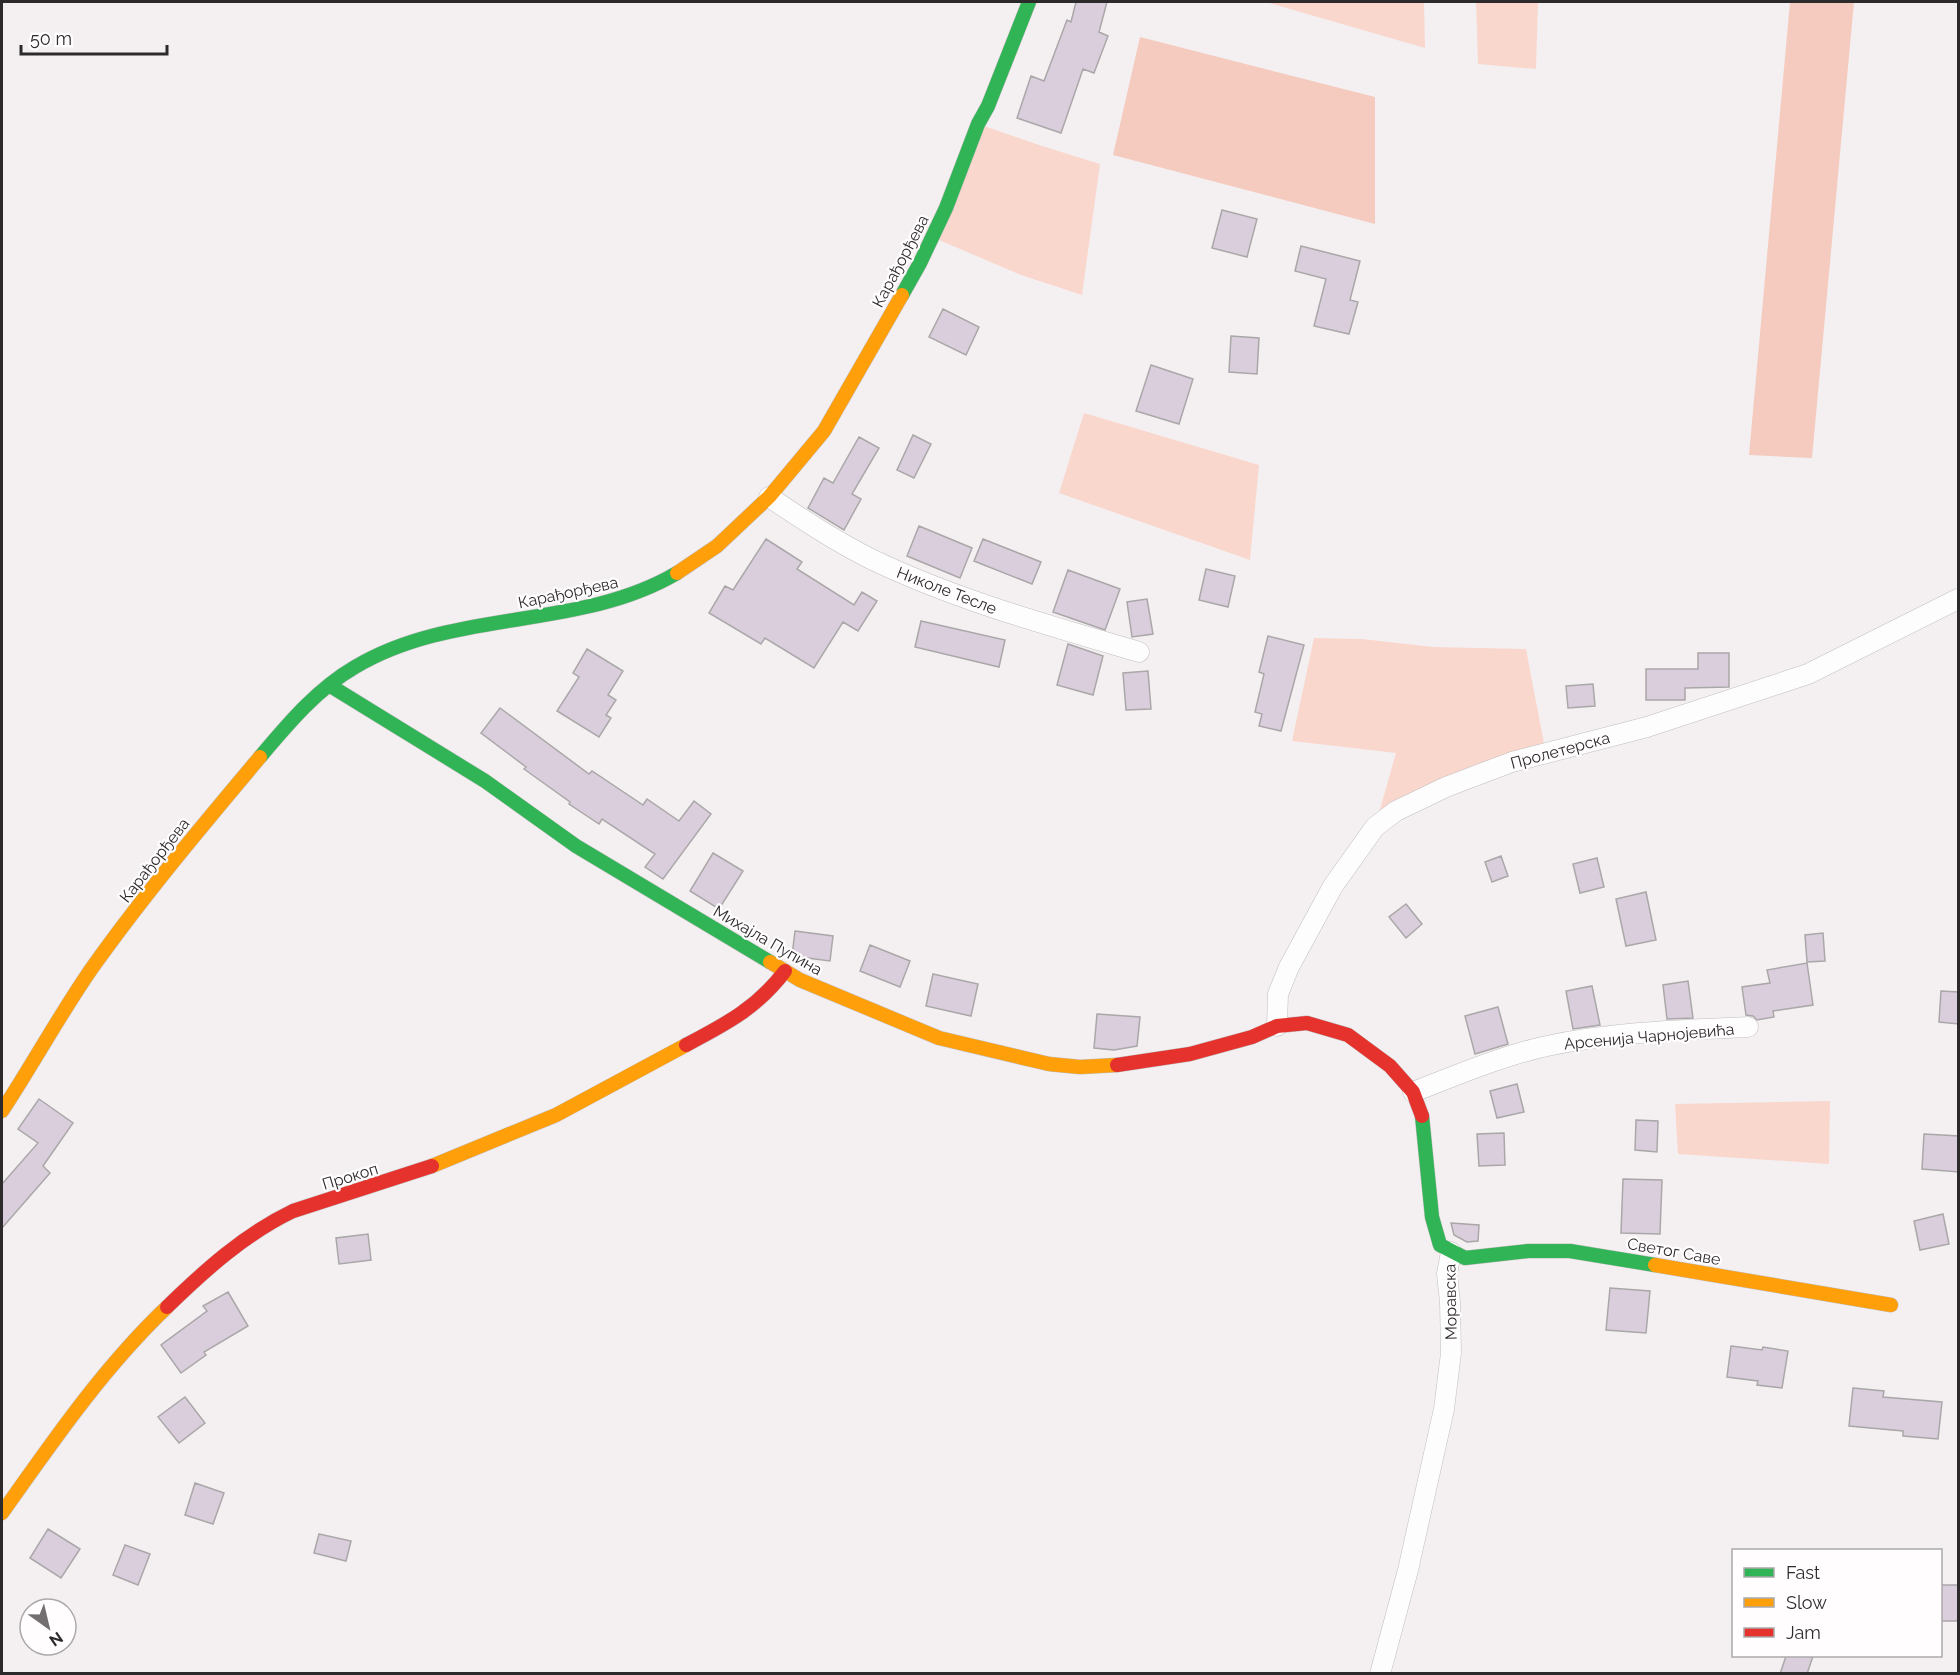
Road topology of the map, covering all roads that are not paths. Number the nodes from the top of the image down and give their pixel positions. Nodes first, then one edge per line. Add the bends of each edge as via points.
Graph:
1 (1029, 2) edge
2 (769, 496) junction
3 (1959, 599) edge
4 (1139, 651) dead end
5 (329, 685) junction
6 (785, 971) junction
7 (1277, 1026) junction
8 (1748, 1028) dead end
9 (1413, 1092) junction
10 (2, 1111) edge
11 (1450, 1252) junction
12 (1891, 1305) dead end
13 (2, 1513) edge
14 (1380, 1674) edge

1 - 2 street, Карађорђева via 920,263 824,431
2 - 4 street, Николе Тесле via 870,559 935,587
2 - 5 street, Карађорђева via 710,552 650,588 612,602 416,640 344,673
3 - 7 street, Пролетерска via 1808,674 1647,727 1512,762 1396,811 1375,827 1333,886 1278,994
5 - 6 street, Михајла Пупина via 486,781 576,846
5 - 10 street, Карађорђева via 228,794 131,915 69,1003
6 - 7 street, Михајла Пупина via 939,1038 1048,1064 1121,1065 1190,1054
6 - 13 street, Прокоп via 749,1009 556,1115 444,1162 293,1211 250,1234 132,1341 75,1409
7 - 9 street, Моравска via 1307,1023 1348,1035 1390,1066
8 - 9 street, Арсенија Чарнојевића via 1672,1031 1547,1046
9 - 11 street, Моравска via 1424,1121 1432,1217 1440,1245
11 - 12 street, Светог Саве via 1465,1258 1570,1251
11 - 14 street, Моравска via 1447,1274 1451,1353 1444,1409

